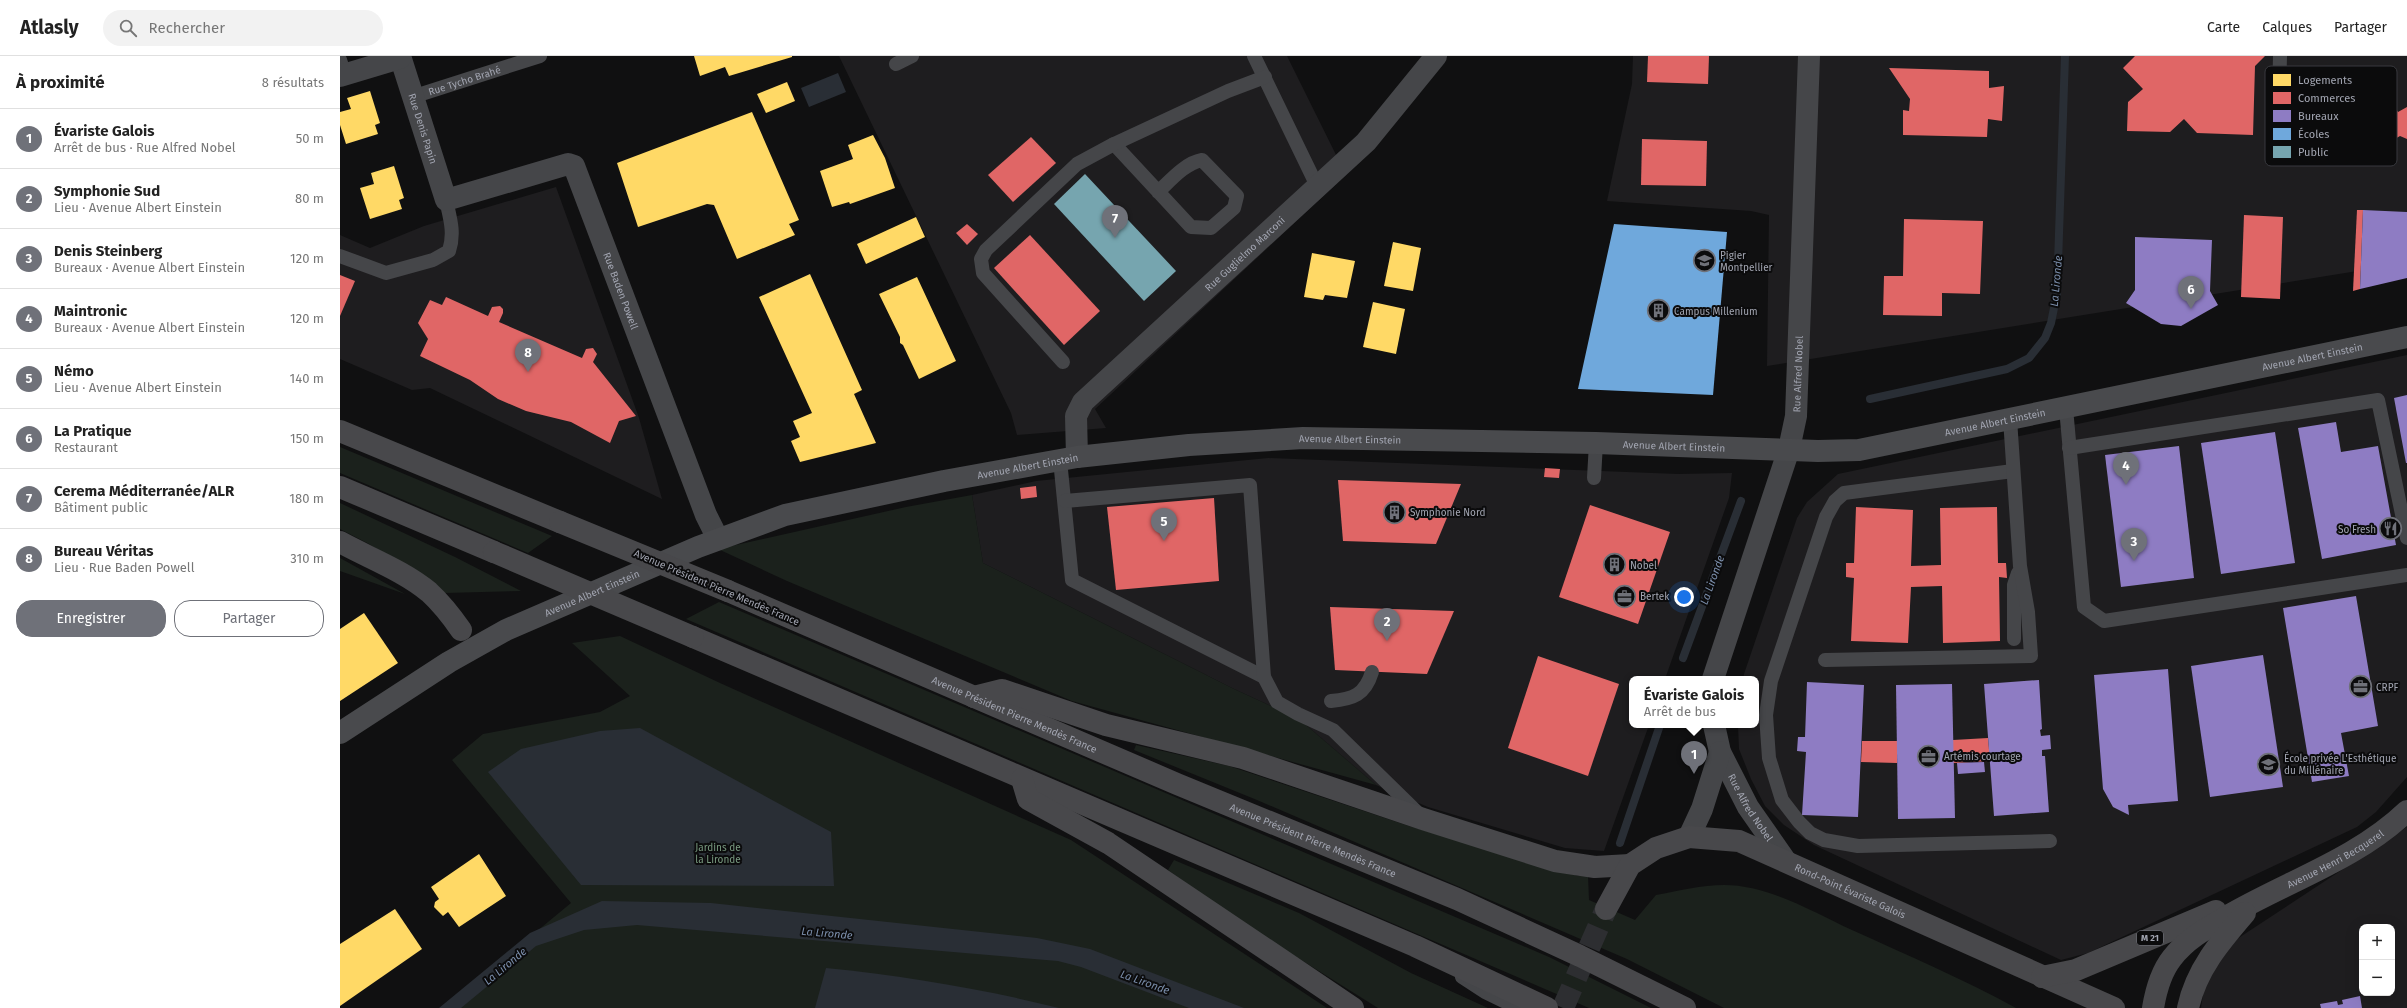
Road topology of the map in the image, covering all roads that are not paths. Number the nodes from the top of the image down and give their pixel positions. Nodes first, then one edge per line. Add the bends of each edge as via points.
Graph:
1 (540, 56) edge
2 (912, 56) edge
3 (1254, 56) edge
4 (1436, 56) edge
5 (1809, 56) edge
6 (2280, 56) edge
7 (400, 57) edge
8 (896, 64) dead end
9 (2280, 66) edge
10 (342, 70) edge
11 (1265, 77) junction
12 (412, 97) junction
13 (1114, 144) junction
14 (1317, 186) junction
15 (1158, 192) junction
16 (446, 200) junction
17 (340, 256) edge
18 (2407, 338) edge
19 (1063, 362) dead end
20 (2066, 408) junction
21 (2010, 419) junction
22 (340, 431) edge
23 (1596, 443) junction
24 (2069, 448) junction
25 (1789, 449) junction
26 (1068, 458) junction
27 (2014, 471) junction
28 (1594, 478) dead end
29 (340, 487) edge
30 (1065, 501) junction
31 (2407, 538) edge
32 (718, 539) junction
33 (340, 542) edge
34 (2020, 566) junction
35 (2407, 575) edge
36 (2014, 639) dead end
37 (465, 640) junction
38 (1825, 660) dead end
39 (1372, 672) dead end
40 (1714, 676) edge
41 (1264, 677) junction
42 (974, 697) junction
43 (1331, 701) dead end
44 (1715, 728) edge
45 (340, 733) edge
46 (1720, 752) junction
47 (1022, 779) junction
48 (2407, 811) edge
49 (1423, 819) junction
50 (1689, 838) junction
51 (2050, 840) dead end
52 (1785, 860) junction
53 (1630, 865) junction
54 (2257, 899) junction
55 (1606, 909) tunnel mouth
56 (1414, 946) junction
57 (2042, 977) junction
58 (1353, 1008) edge
59 (1518, 1008) edge
60 (1547, 1008) edge
61 (1685, 1008) edge
62 (2114, 1008) edge
63 (2153, 1008) edge
64 (2188, 1008) edge

1 - 12 lane, Rue Tycho Brahé
2 - 8 lane
3 - 11 lane
4 - 14 street, Rue Guglielmo Marconi via 1366,142
5 - 25 street, Rue Alfred Nobel via 1798,392
6 - 9 lane
7 - 10 street
7 - 12 street, Rue Denis Papin
11 - 13 lane via 1228,91
11 - 14 lane
12 - 16 street, Rue Denis Papin
13 - 15 lane
13 - 19 lane via 1077,164 986,250 981,259 983,273
14 - 26 street, Rue Guglielmo Marconi via 1083,402 1076,416
15 - 15 lane via 1191,227 1204,228 1211,228 1234,208 1236,196 1202,160 1196,161
16 - 17 lane via 453,232 452,243 448,251 433,260 386,273
16 - 32 street, Rue Baden Powell via 568,164 574,166 703,508
18 - 20 main road, Avenue Albert Einstein
20 - 21 main road, Avenue Albert Einstein
20 - 24 lane
21 - 25 main road, Avenue Albert Einstein via 1859,450
21 - 27 lane
22 - 42 main road, Avenue Président Pierre Mendès France, bridge via 728,591
23 - 25 main road, Avenue Albert Einstein
23 - 26 main road, Avenue Albert Einstein via 1310,438 1189,445
23 - 28 lane
24 - 31 lane via 2378,400
24 - 35 lane via 2084,607 2104,621
25 - 40 street, Rue Alfred Nobel
26 - 30 lane
26 - 32 main road, Avenue Albert Einstein via 814,508 785,515
27 - 34 lane
27 - 51 lane via 1844,493 1835,501 1826,517 1771,681 1766,715 1769,758 1782,800 1798,822 1810,833 1824,840 1858,846
29 - 47 main road, bridge
30 - 41 lane via 1072,580
30 - 41 lane via 1250,485
32 - 37 main road, Avenue Albert Einstein via 506,630
33 - 37 main road via 429,592 450,614
34 - 36 lane via 2014,585
34 - 38 lane via 2028,612 2031,656
37 - 45 main road, Avenue Albert Einstein
39 - 43 lane via 1368,684 1358,695
41 - 49 lane via 1278,702 1333,730
42 - 49 main road via 1002,690 1106,725 1244,758
42 - 61 main road, Avenue Président Pierre Mendès France via 1457,899
44 - 46 street, Rue Alfred Nobel
46 - 50 street, Rue Alfred Nobel via 1702,808
46 - 52 street, Rue Alfred Nobel via 1748,807
47 - 56 main road
47 - 58 main road via 1028,799 1108,843
48 - 54 main road, Avenue Henri Becquerel / M 21 via 2374,838 2347,855
49 - 53 main road via 1555,861 1595,867
50 - 52 main road, Rond-Point Évariste Galois via 1739,841
50 - 53 main road, Rond-Point Évariste Galois via 1656,848
52 - 57 main road, Rond-Point Évariste Galois
53 - 55 main road, Rond-Point Évariste Galois
54 - 57 main road, Avenue Henri Becquerel / M 21 via 2205,914 2076,970
54 - 63 main road, Avenue Henri Becquerel / M 21 via 2197,934 2172,958 2160,978
54 - 64 main road, M 21 via 2221,941 2198,975
56 - 59 lane via 1485,992
56 - 60 main road
57 - 62 main road, Rond-Point Évariste Galois

